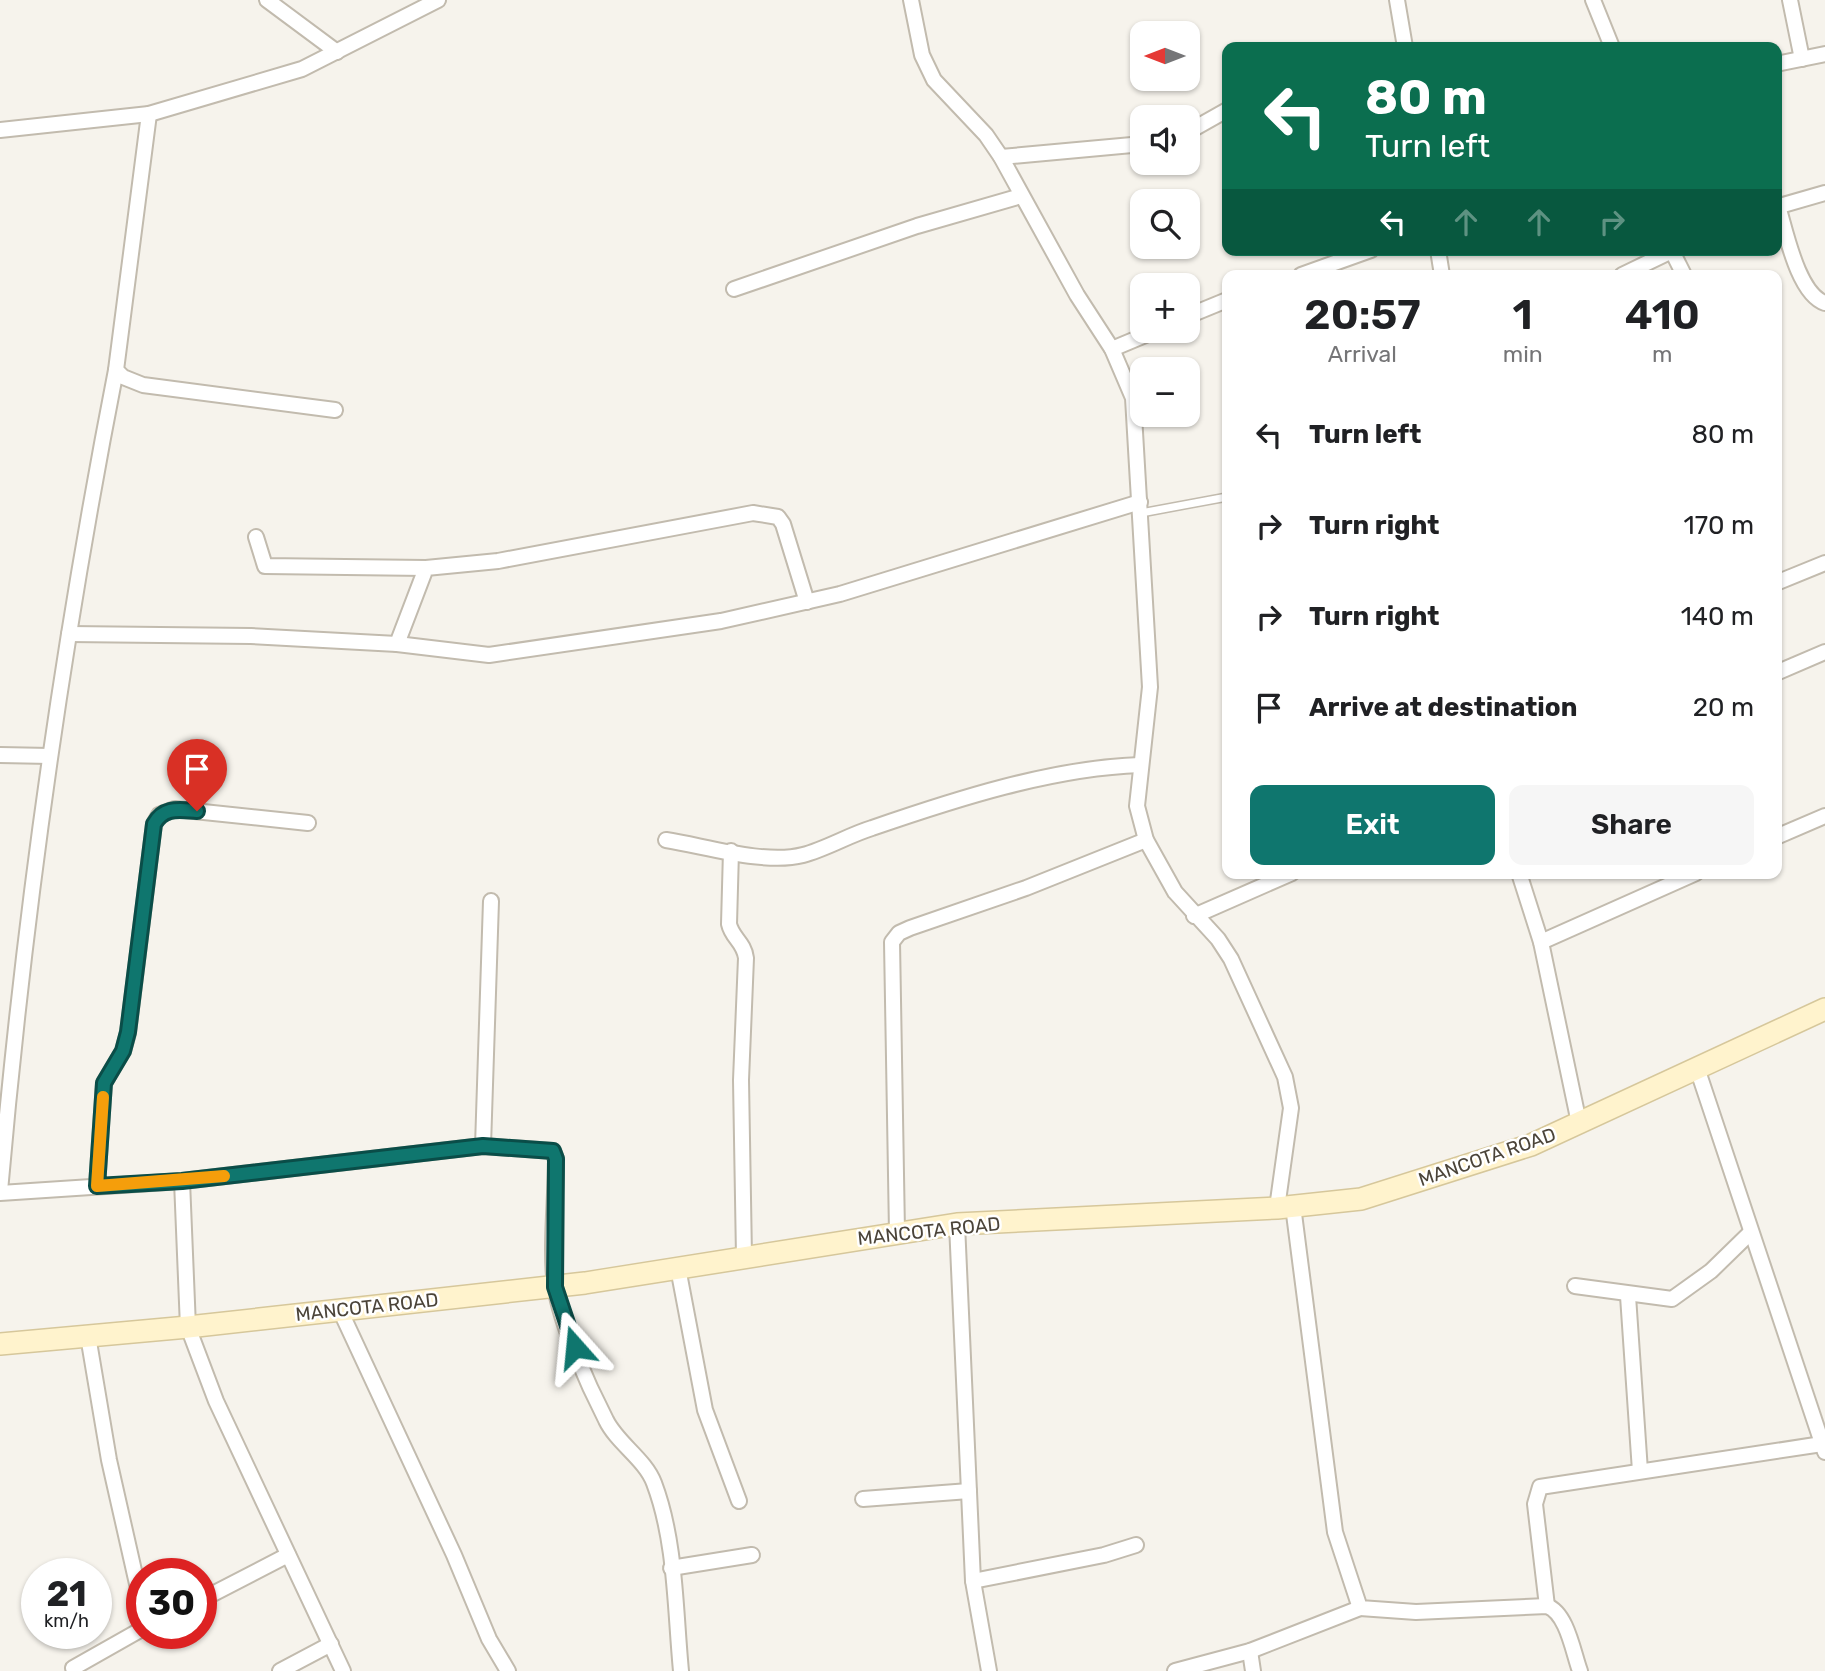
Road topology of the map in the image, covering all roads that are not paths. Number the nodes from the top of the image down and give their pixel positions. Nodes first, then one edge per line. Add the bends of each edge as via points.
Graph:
1 (267, 0) edge
2 (438, 0) edge
3 (911, 0) edge
4 (1397, 0) edge
5 (1592, 0) edge
6 (1790, 0) edge
7 (1404, 42) edge
8 (1610, 42) edge
9 (337, 52) junction
10 (1825, 54) edge
11 (1802, 59) junction
12 (1782, 63) edge
13 (1222, 113) edge
14 (149, 114) junction
15 (1200, 125) edge
16 (0, 130) edge
17 (1130, 145) edge
18 (1001, 157) junction
19 (1825, 192) edge
20 (1021, 196) junction
21 (1782, 205) edge
22 (1782, 221) edge
23 (1354, 256) edge
24 (1662, 256) edge
25 (1315, 270) edge
26 (1633, 270) edge
27 (734, 289) dead end
28 (1222, 302) edge
29 (1825, 303) edge
30 (1200, 311) edge
31 (1130, 341) edge
32 (1112, 349) junction
33 (116, 370) junction
34 (335, 410) dead end
35 (1222, 497) edge
36 (1141, 507) junction
37 (256, 537) dead end
38 (1825, 563) edge
39 (426, 568) junction
40 (1782, 581) edge
41 (807, 602) junction
42 (69, 634) junction
43 (397, 644) junction
44 (1825, 652) edge
45 (1782, 670) edge
46 (0, 755) edge
47 (50, 756) junction
48 (1140, 765) junction
49 (1825, 816) edge
50 (309, 823) dead end
51 (1782, 834) edge
52 (666, 840) dead end
53 (1146, 840) junction
54 (731, 851) junction
55 (1278, 879) edge
56 (1521, 879) edge
57 (1683, 879) edge
58 (491, 901) dead end
59 (1194, 916) junction
60 (1541, 942) junction
61 (1825, 1009) edge
62 (1697, 1068) junction
63 (1579, 1123) junction
64 (483, 1146) junction
65 (182, 1181) junction
66 (97, 1186) junction
67 (0, 1192) edge
68 (1285, 1207) junction
69 (957, 1224) junction
70 (897, 1231) junction
71 (1750, 1233) junction
72 (744, 1257) junction
73 (678, 1268) junction
74 (1575, 1286) dead end
75 (555, 1287) junction
76 (1628, 1296) junction
77 (340, 1310) junction
78 (188, 1327) junction
79 (88, 1336) junction
80 (0, 1344) edge
81 (1824, 1448) edge
82 (1640, 1471) junction
83 (969, 1490) junction
84 (863, 1499) dead end
85 (739, 1500) dead end
86 (1136, 1545) dead end
87 (288, 1555) junction
88 (752, 1555) dead end
89 (131, 1558) edge
90 (671, 1568) junction
91 (973, 1581) junction
92 (217, 1592) edge
93 (1547, 1605) junction
94 (1360, 1608) junction
95 (126, 1638) edge
96 (331, 1644) junction
97 (1251, 1651) junction
98 (74, 1668) dead end
99 (280, 1671) edge
100 (343, 1671) edge
101 (508, 1671) edge
102 (681, 1671) edge
103 (989, 1671) edge
104 (1175, 1671) edge
105 (1253, 1671) edge
106 (1580, 1671) edge

1 - 9 street
2 - 9 street
3 - 18 street via 922,55 934,80
4 - 7 street
5 - 8 street
6 - 11 street
9 - 14 street via 302,69
10 - 11 street
11 - 12 street
13 - 15 street
14 - 16 street
14 - 33 street
17 - 18 street
18 - 20 street
19 - 21 street
20 - 27 street via 917,226
20 - 32 street
22 - 29 street via 1806,286
23 - 25 street
24 - 26 street
28 - 30 street
31 - 32 street
32 - 36 street via 1133,398
33 - 34 street via 143,385
33 - 42 street
35 - 36 lane
36 - 41 street
36 - 48 street via 1150,687
37 - 39 street via 265,566
38 - 40 street
39 - 41 street via 498,561 768,513 783,524
39 - 43 street
41 - 43 street via 721,621 524,652 489,655
42 - 43 street via 251,636
42 - 47 street
44 - 45 street
46 - 47 street
47 - 67 street via 15,1025
48 - 53 street via 1137,806
48 - 54 street via 1088,768 1022,784 870,828 802,855 770,857
49 - 51 street
50 - 66 street via 186,810 159,815 154,824 128,1032 123,1051 104,1083
52 - 54 street
53 - 59 street
53 - 70 street via 910,928 892,942
54 - 72 street via 729,925 746,957 741,1080
55 - 59 street
56 - 60 street
57 - 60 street
58 - 64 street
59 - 68 street via 1231,959 1286,1077 1291,1108
60 - 63 street
61 - 62 main road, MANCOTA ROAD
62 - 63 main road, MANCOTA ROAD
62 - 71 street
63 - 68 main road, MANCOTA ROAD via 1531,1145 1361,1199
64 - 65 street
64 - 75 street via 553,1151
65 - 66 street
65 - 78 street
66 - 67 street
68 - 69 main road, MANCOTA ROAD
68 - 94 street via 1335,1532
69 - 70 main road, MANCOTA ROAD
69 - 83 street
70 - 72 main road, MANCOTA ROAD
71 - 76 street via 1679,1296 1664,1300
71 - 81 street
72 - 73 main road, MANCOTA ROAD
73 - 75 main road, MANCOTA ROAD
73 - 85 street via 705,1410
74 - 76 street
75 - 77 main road, MANCOTA ROAD
75 - 90 street via 581,1367 607,1423 652,1478
76 - 82 street
77 - 78 main road, MANCOTA ROAD
77 - 101 street via 489,1639
78 - 79 main road, MANCOTA ROAD
78 - 87 street via 216,1401
79 - 80 main road, MANCOTA ROAD
79 - 89 street
81 - 82 street
82 - 93 street via 1540,1487 1535,1504
83 - 84 street
83 - 91 street
86 - 91 street
87 - 92 street
87 - 96 street
88 - 90 street
90 - 102 street
91 - 103 street
93 - 94 street via 1416,1612
93 - 106 street via 1556,1609
94 - 97 street
95 - 98 street
96 - 99 street
96 - 100 street
97 - 104 street
97 - 105 street

